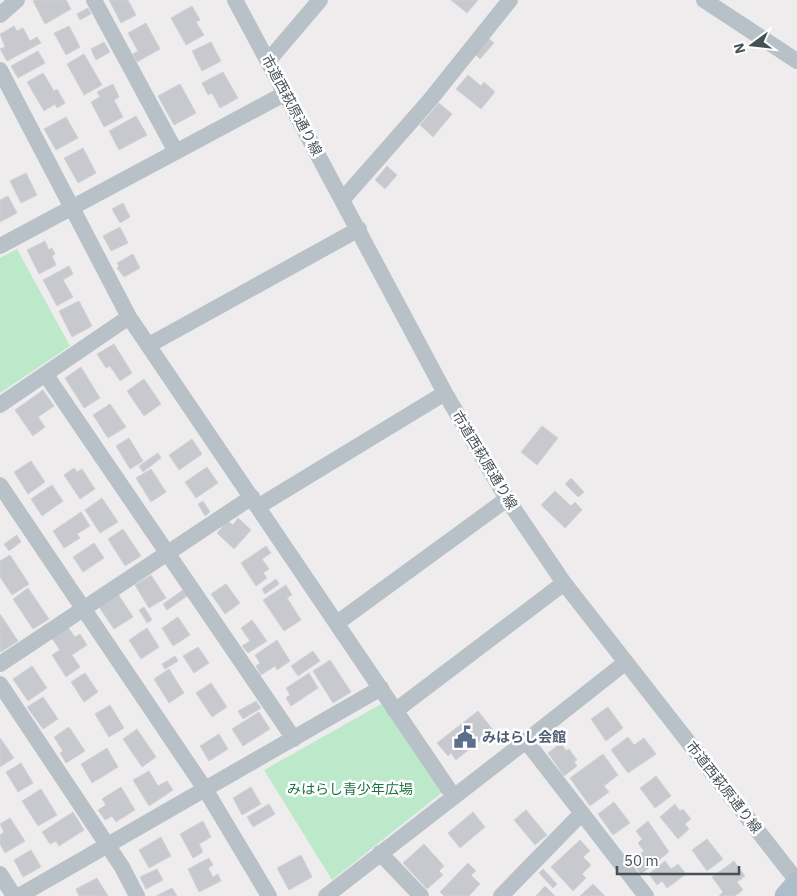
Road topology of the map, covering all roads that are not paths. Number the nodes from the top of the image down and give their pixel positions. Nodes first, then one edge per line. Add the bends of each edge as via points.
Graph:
1 (17, 0) edge
2 (94, 0) edge
3 (235, 0) edge
4 (320, 0) edge
5 (510, 0) edge
6 (704, 0) edge
7 (0, 15) edge
8 (268, 61) junction
9 (797, 61) edge
10 (0, 70) edge
11 (286, 93) junction
12 (176, 152) junction
13 (343, 199) junction
14 (72, 208) junction
15 (359, 229) junction
16 (0, 246) edge
17 (129, 317) junction
18 (149, 345) junction
19 (46, 375) junction
20 (445, 393) junction
21 (0, 405) edge
22 (0, 485) edge
23 (507, 499) junction
24 (256, 502) junction
25 (167, 551) junction
26 (564, 583) junction
27 (83, 608) junction
28 (337, 623) junction
29 (626, 662) junction
30 (0, 664) edge
31 (0, 684) edge
32 (381, 688) junction
33 (395, 711) junction
34 (294, 738) junction
35 (526, 741) junction
36 (205, 790) junction
37 (454, 797) junction
38 (582, 813) junction
39 (107, 845) junction
40 (380, 853) junction
41 (0, 874) edge
42 (797, 882) edge
43 (14, 896) edge
44 (19, 896) edge
45 (138, 896) edge
46 (269, 896) edge
47 (326, 896) edge
48 (421, 896) edge
49 (501, 896) edge
50 (646, 896) edge
51 (785, 896) edge

1 - 7 street
2 - 12 street
3 - 8 street, 市道西萩原通り線
4 - 8 street
5 - 13 street via 430,100
6 - 9 street
8 - 11 street, 市道西萩原通り線
10 - 14 street
11 - 12 street
11 - 13 street, 市道西萩原通り線
12 - 14 street
13 - 15 street, 市道西萩原通り線
14 - 16 street
14 - 17 street
15 - 18 street
15 - 20 street, 市道西萩原通り線
17 - 18 street
17 - 19 street
18 - 24 street
19 - 21 street
19 - 25 street
20 - 23 street, 市道西萩原通り線
20 - 24 street
22 - 27 street
23 - 26 street, 市道西萩原通り線
23 - 28 street
24 - 25 street
24 - 28 street
25 - 27 street
25 - 34 street
26 - 29 street, 市道西萩原通り線
26 - 33 street
27 - 30 street
27 - 36 street
28 - 32 street
29 - 35 street
29 - 42 street, 市道西萩原通り線
31 - 39 street
32 - 33 street
32 - 34 street
33 - 37 street
34 - 36 street
35 - 37 street
35 - 38 street
36 - 39 street
36 - 46 street
37 - 40 street
38 - 49 street
38 - 50 street
39 - 44 street
39 - 45 street
40 - 47 street
40 - 48 street
41 - 43 street
42 - 51 main road

